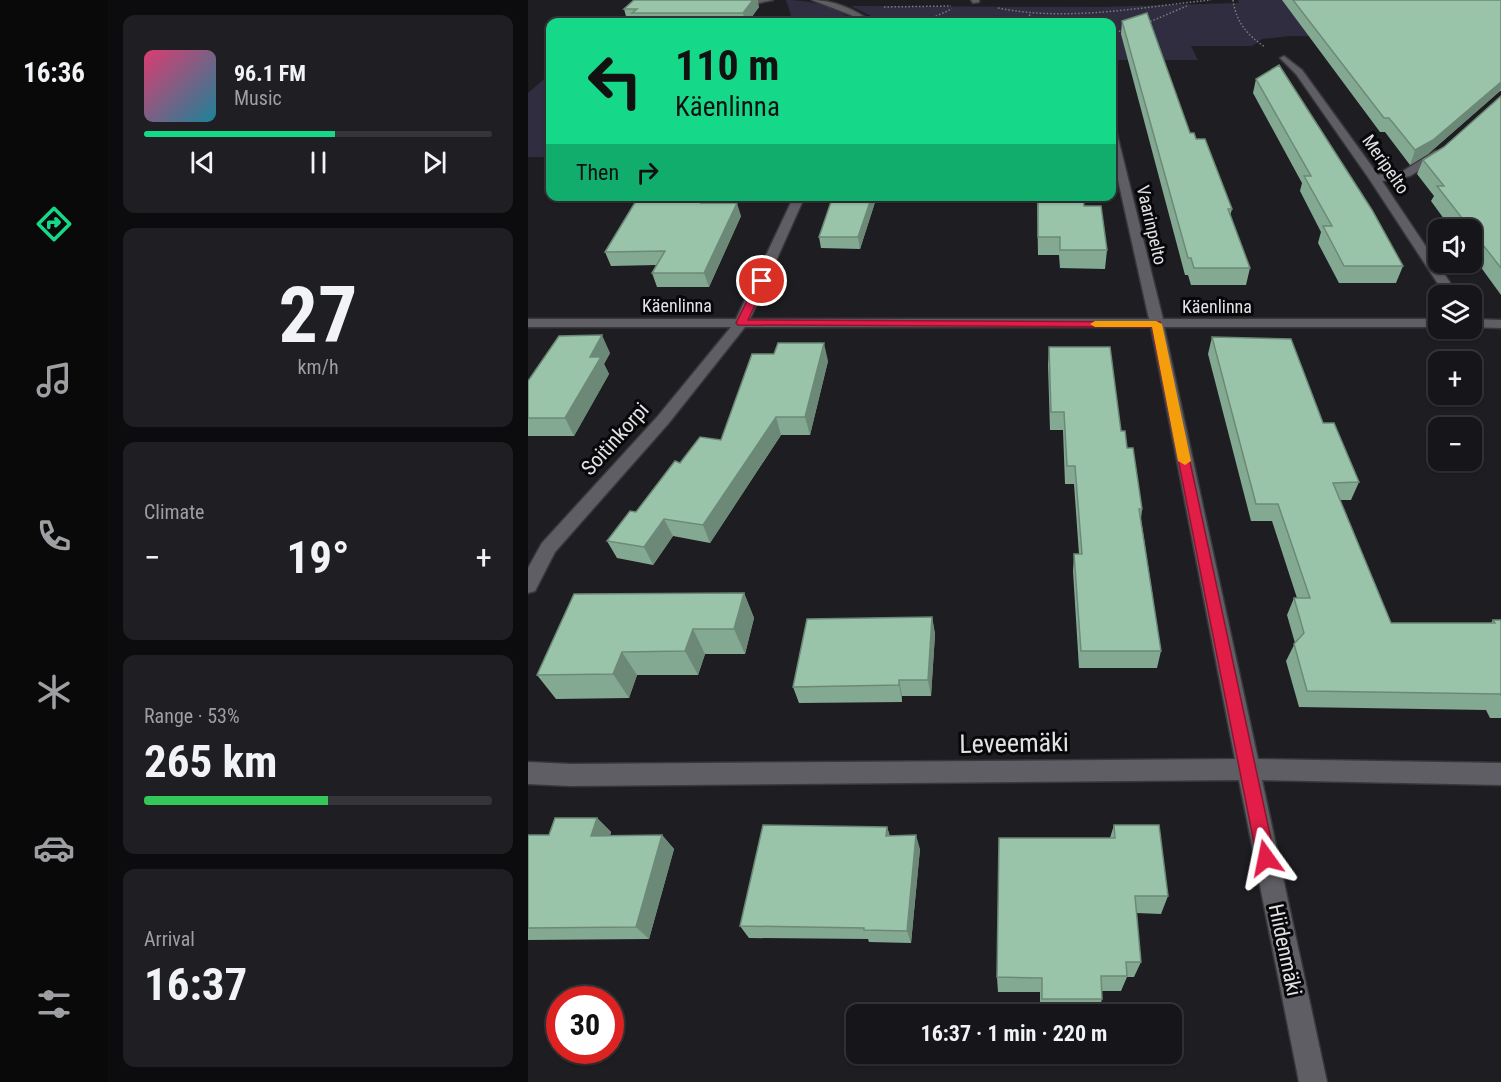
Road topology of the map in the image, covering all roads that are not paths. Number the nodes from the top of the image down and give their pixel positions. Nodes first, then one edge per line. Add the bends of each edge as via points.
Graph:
1 (769, 0) edge
2 (816, 0) edge
3 (722, 6) edge
4 (860, 18) edge
5 (1284, 58) road end
6 (1450, 143) edge
7 (1116, 151) edge
8 (1375, 180) junction
9 (798, 201) edge
10 (1446, 285) edge
11 (528, 323) edge
12 (741, 323) junction
13 (1428, 323) edge
14 (1482, 323) edge
15 (1156, 324) junction
16 (1501, 324) edge
17 (528, 586) edge
18 (1248, 769) junction
19 (528, 773) edge
20 (1501, 774) edge
21 (1313, 1082) edge

1 - 3 street
2 - 4 street
5 - 8 street, Meripelto via 1299,72
6 - 8 street via 1433,159 1406,174
7 - 15 street, Vaarinpelto
8 - 10 street, Meripelto
9 - 12 street, Soitinkorpi
11 - 12 street, Käenlinna
12 - 15 street, Käenlinna
12 - 17 street, Soitinkorpi via 663,420 548,548
13 - 15 street, Käenlinna
14 - 16 street
15 - 18 street, Hiidenmäki
18 - 19 street, Leveemäki
18 - 20 street, Leveemäki
18 - 21 street, Hiidenmäki

